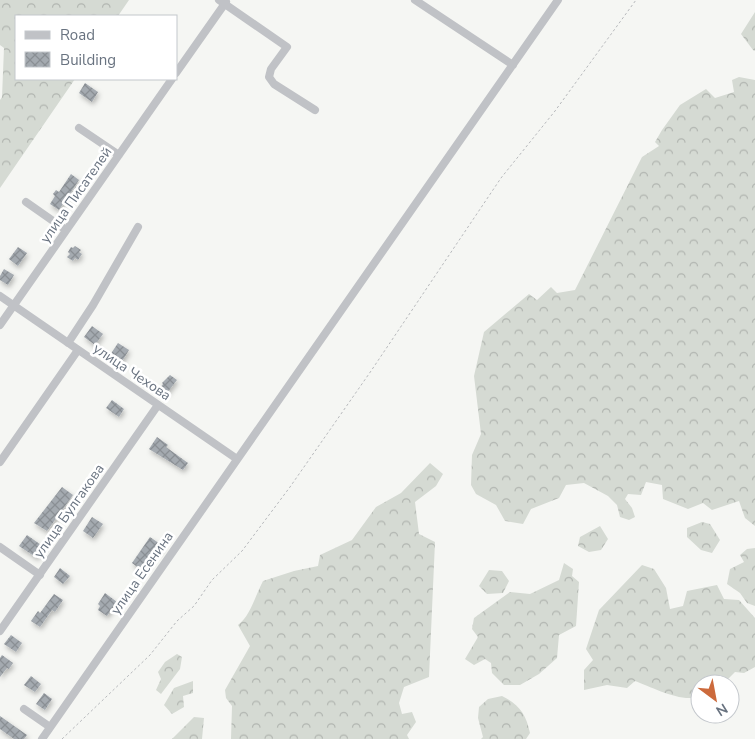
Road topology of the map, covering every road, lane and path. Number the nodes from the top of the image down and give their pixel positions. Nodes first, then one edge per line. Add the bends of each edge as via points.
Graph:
1 (415, 0) edge
2 (558, 0) edge
3 (636, 0) edge
4 (223, 1) edge
5 (513, 65) junction
6 (178, 69) edge
7 (171, 80) edge
8 (315, 110) dead end
9 (79, 128) dead end
10 (119, 155) junction
11 (26, 202) dead end
12 (138, 227) dead end
13 (66, 230) junction
14 (0, 296) edge
15 (13, 306) junction
16 (0, 325) edge
17 (68, 344) junction
18 (78, 350) junction
19 (158, 405) junction
20 (237, 459) junction
21 (0, 462) edge
22 (0, 547) edge
23 (40, 575) junction
24 (0, 631) edge
25 (24, 708) dead end
26 (50, 727) junction
27 (42, 739) edge
28 (62, 739) edge

1 - 5 street
2 - 5 street, улица Есенина
3 - 28 path via 555,111 501,178 242,551 212,580 194,606 150,654
4 - 6 street, улица Писателей
4 - 8 street via 287,47 269,77 274,84
5 - 20 street, улица Есенина
7 - 10 street, улица Писателей
9 - 10 street
10 - 13 street, улица Писателей
11 - 13 street
12 - 17 street
13 - 15 street, улица Писателей
14 - 15 street, улица Чехова
15 - 16 street, улица Писателей
15 - 17 street, улица Чехова
17 - 18 street, улица Чехова
18 - 19 street, улица Чехова
18 - 21 street
19 - 20 street, улица Чехова
19 - 23 street, улица Булгакова
20 - 26 street, улица Есенина
22 - 23 street
23 - 24 street, улица Булгакова
25 - 26 street
26 - 27 street, улица Есенина

